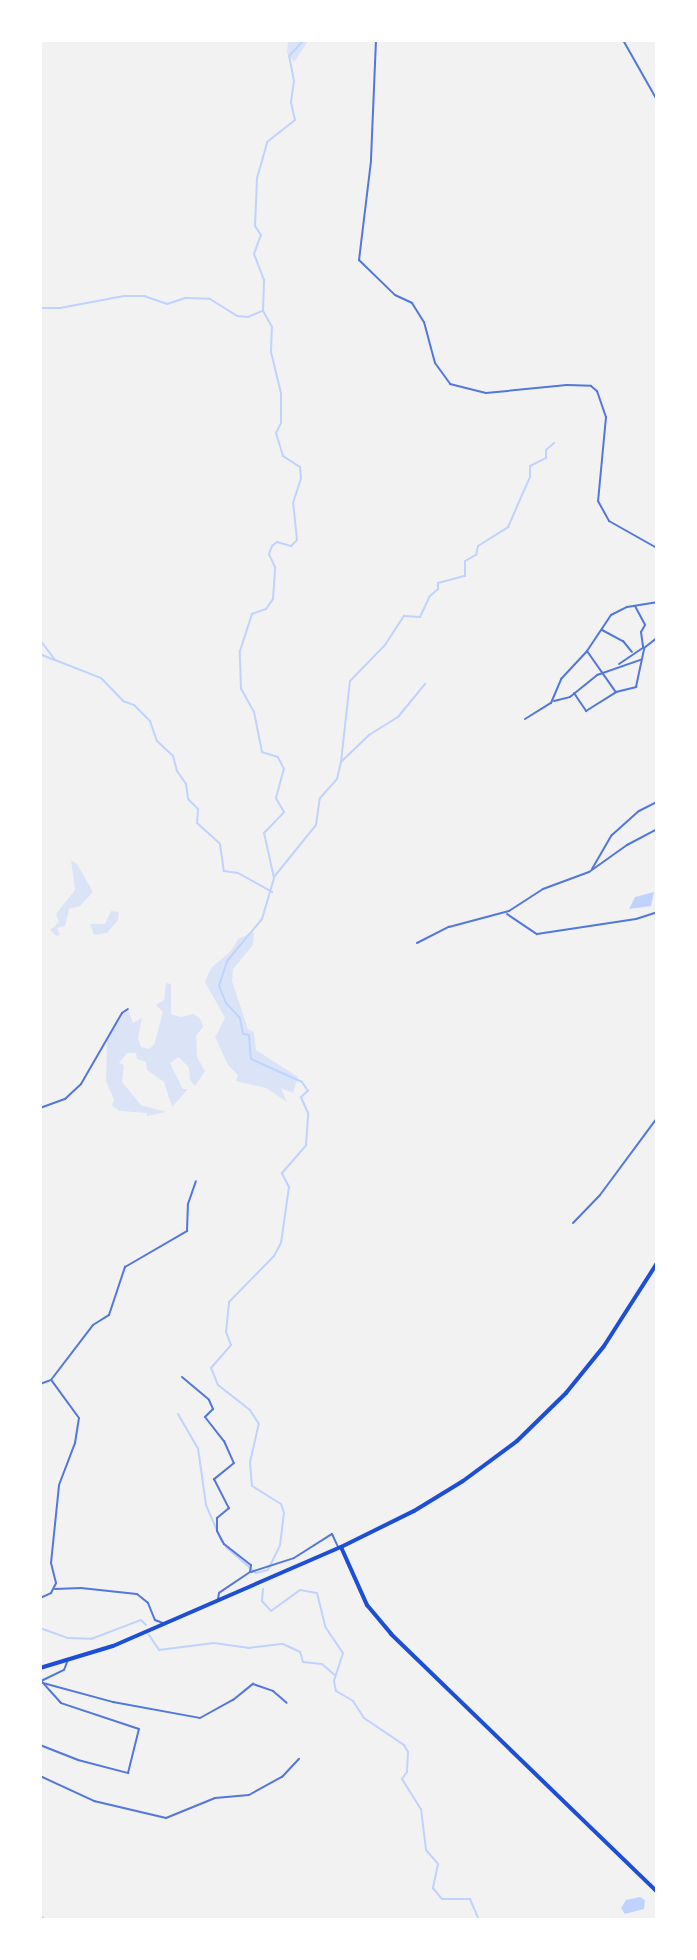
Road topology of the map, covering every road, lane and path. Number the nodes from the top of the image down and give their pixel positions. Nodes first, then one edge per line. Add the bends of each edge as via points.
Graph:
1 (376, 40) edge
2 (623, 40) edge
3 (657, 100) edge
4 (657, 548) edge
5 (657, 602) edge
6 (635, 605) junction
7 (601, 629) junction
8 (657, 638) edge
9 (643, 648) junction
10 (587, 651) junction
11 (632, 652) junction
12 (642, 659) junction
13 (620, 666) junction
14 (601, 674) junction
15 (616, 692) junction
16 (574, 693) junction
17 (552, 701) junction
18 (525, 719) dead end
19 (657, 802) edge
20 (657, 829) edge
21 (592, 870) junction
22 (657, 912) edge
23 (505, 913) junction
24 (417, 943) dead end
25 (128, 1009) dead end
26 (40, 1108) edge
27 (657, 1118) edge
28 (196, 1181) dead end
29 (573, 1223) dead end
30 (657, 1263) edge
31 (182, 1377) dead end
32 (51, 1380) junction
33 (40, 1384) edge
34 (340, 1548) junction
35 (250, 1572) junction
36 (54, 1589) junction
37 (40, 1598) edge
38 (218, 1600) junction
39 (164, 1625) junction
40 (67, 1661) junction
41 (40, 1668) edge
42 (41, 1681) edge
43 (287, 1703) dead end
44 (40, 1745) edge
45 (299, 1759) dead end
46 (40, 1776) edge
47 (657, 1892) edge

1 - 4 street via 371,161 359,260 395,295 412,303 424,322 435,363 450,384 486,393 567,385 597,391 606,417 598,501 609,521
2 - 3 street
5 - 6 street
6 - 7 street via 617,611
6 - 9 street via 645,625
7 - 10 street
7 - 11 street
8 - 9 street
9 - 11 street
9 - 12 street
10 - 14 street
10 - 17 street via 561,679
11 - 13 street
12 - 13 street
12 - 15 street via 636,687
13 - 14 street
14 - 15 street
14 - 16 street
15 - 16 street via 586,711
16 - 17 street
17 - 18 street
19 - 21 street via 612,835
20 - 21 street
21 - 23 street via 543,889
22 - 23 street via 537,934
23 - 24 street via 449,927
25 - 26 street via 81,1084 65,1099
27 - 29 street
28 - 32 street via 187,1231 125,1267 109,1315 93,1325
30 - 34 main road via 579,1377 517,1441 440,1496
31 - 35 street via 209,1400 213,1409 205,1417 234,1463 214,1479 229,1508 215,1524 224,1544 251,1565
32 - 33 street
32 - 36 street via 79,1418 59,1485 51,1563
34 - 35 street via 332,1534 275,1565
34 - 38 main road
34 - 47 main road via 367,1605 391,1634
35 - 38 street via 219,1593
36 - 37 street
36 - 39 street via 137,1594
38 - 39 main road
39 - 40 main road
40 - 41 main road
40 - 42 street via 64,1670
42 - 43 street via 113,1702 200,1718 253,1684
42 - 44 street via 61,1703 139,1729 127,1774
45 - 46 street via 282,1777 249,1795 215,1798 166,1818 94,1801

